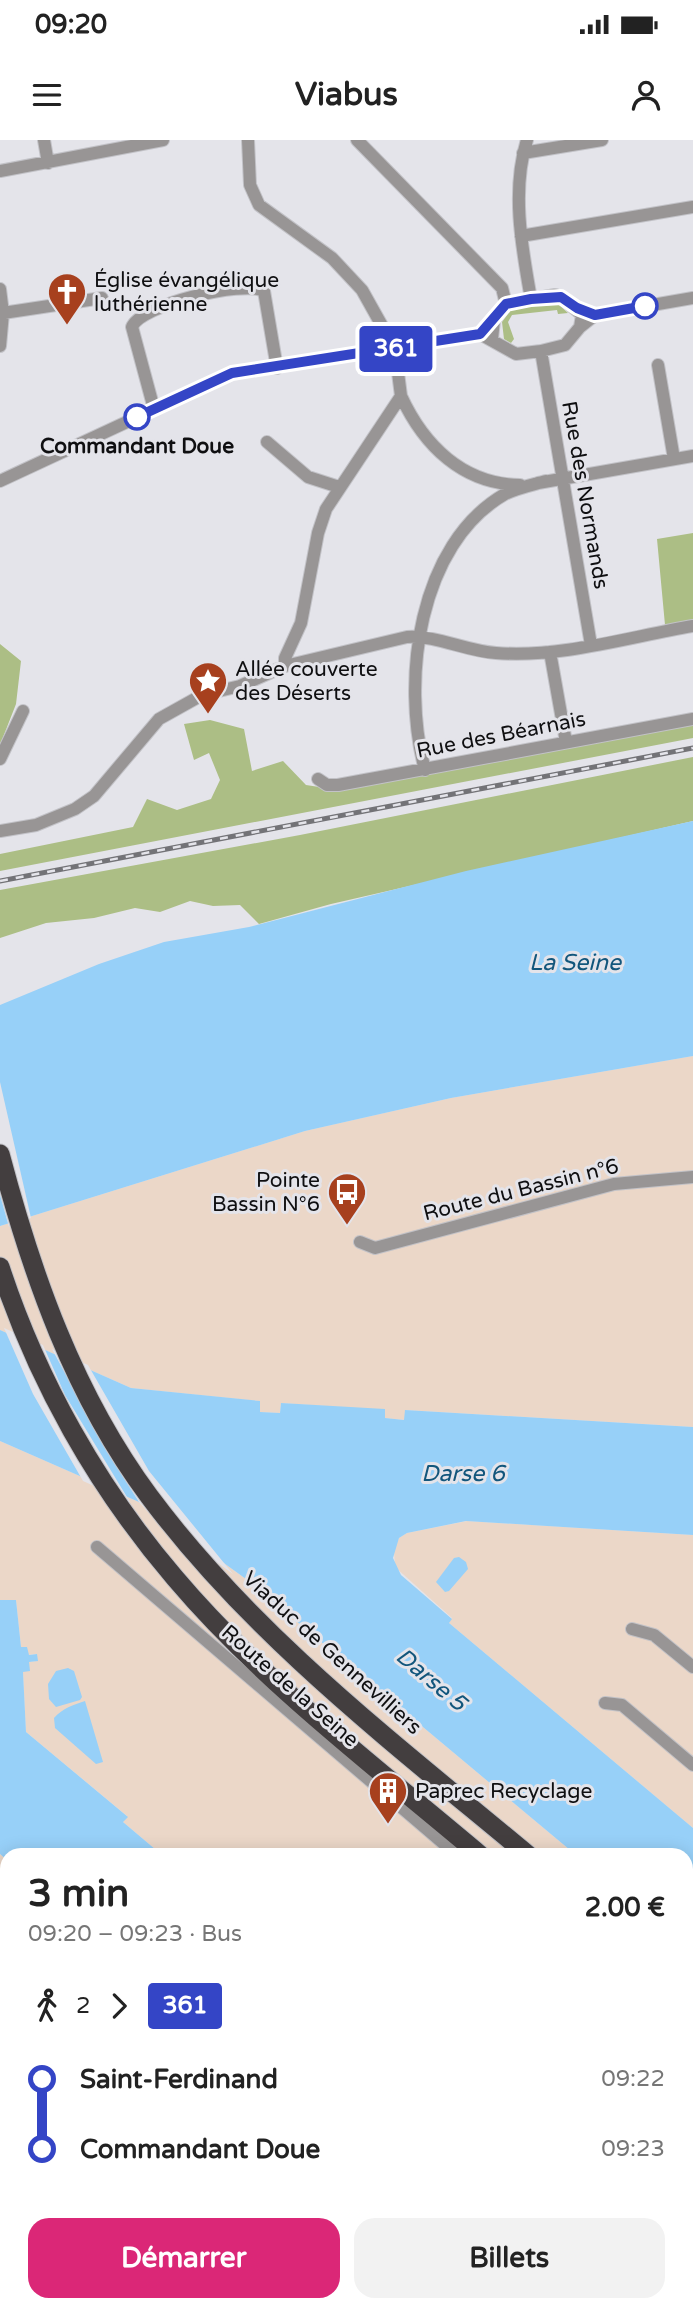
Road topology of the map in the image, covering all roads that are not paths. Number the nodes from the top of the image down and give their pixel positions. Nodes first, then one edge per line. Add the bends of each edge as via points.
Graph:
1 (44, 140) edge
2 (163, 140) edge
3 (248, 140) edge
4 (357, 140) edge
5 (527, 140) edge
6 (602, 140) edge
7 (523, 153) junction
8 (48, 163) junction
9 (0, 171) edge
10 (693, 206) edge
11 (521, 236) junction
12 (0, 289) edge
13 (102, 298) dead end
14 (693, 298) edge
15 (531, 299) junction
16 (506, 304) junction
17 (577, 308) junction
18 (4, 313) junction
19 (595, 315) junction
20 (580, 327) junction
21 (486, 337) junction
22 (1, 338) edge
23 (395, 349) junction
24 (541, 351) junction
25 (659, 365) dead end
26 (277, 368) junction
27 (401, 396) junction
28 (154, 409) junction
29 (267, 442) dead end
30 (693, 456) edge
31 (674, 459) junction
32 (562, 477) junction
33 (0, 481) edge
34 (545, 481) junction
35 (340, 487) junction
36 (693, 626) edge
37 (422, 636) junction
38 (591, 645) junction
39 (550, 652) junction
40 (285, 666) junction
41 (23, 710) dead end
42 (693, 719) edge
43 (566, 742) junction
44 (0, 759) edge
45 (425, 769) junction
46 (318, 779) dead end
47 (0, 831) edge
48 (0, 1154) edge
49 (693, 1177) edge
50 (360, 1242) dead end
51 (0, 1266) edge
52 (97, 1547) dead end
53 (632, 1629) dead end
54 (693, 1667) edge
55 (605, 1703) dead end
56 (693, 1765) edge
57 (449, 1848) edge
58 (472, 1848) edge
59 (520, 1848) edge

1 - 8 street
2 - 8 street
3 - 23 street via 250,185 259,205 332,258 362,290
4 - 16 street via 502,288
5 - 7 street
6 - 7 street
7 - 11 street
8 - 9 street
10 - 11 street
11 - 15 street
12 - 18 street
13 - 18 street
14 - 19 street
15 - 16 street
15 - 17 street via 561,297
16 - 21 street
17 - 19 street
17 - 20 street via 582,315
18 - 22 street
19 - 20 street
20 - 24 street via 565,345
21 - 23 street
21 - 24 street via 516,354
23 - 26 street
23 - 27 street
24 - 32 street, Rue des Normands
25 - 31 street
26 - 28 street via 232,373
26 - 28 street via 264,291 250,287 181,301 141,315 132,327
27 - 34 street via 429,443 463,470 494,484
27 - 35 street
28 - 33 street
29 - 35 street via 308,477
30 - 31 street
31 - 32 street
32 - 34 street
32 - 38 street, Rue des Normands
34 - 37 street via 504,495 466,526 435,576
35 - 40 street via 318,533 301,623
36 - 38 street
37 - 39 street via 494,653
37 - 40 street
37 - 45 street via 416,707
38 - 39 street
39 - 43 street
40 - 47 street via 240,686 202,695 159,719 94,796 75,809 36,825
41 - 44 street
42 - 43 street, Rue des Béarnais
43 - 45 street, Rue des Béarnais
45 - 46 street, Rue des Béarnais via 338,785
48 - 59 highway, Viaduc de Gennevilliers via 32,1265 64,1348 106,1429 148,1495 207,1569 283,1645
49 - 50 street, Route du Bassin n°6 via 614,1184 375,1248
51 - 58 highway via 33,1356 75,1437 125,1516 176,1579 247,1654
52 - 57 street, Route de la Seine
53 - 54 street via 654,1635
55 - 56 street via 622,1705

